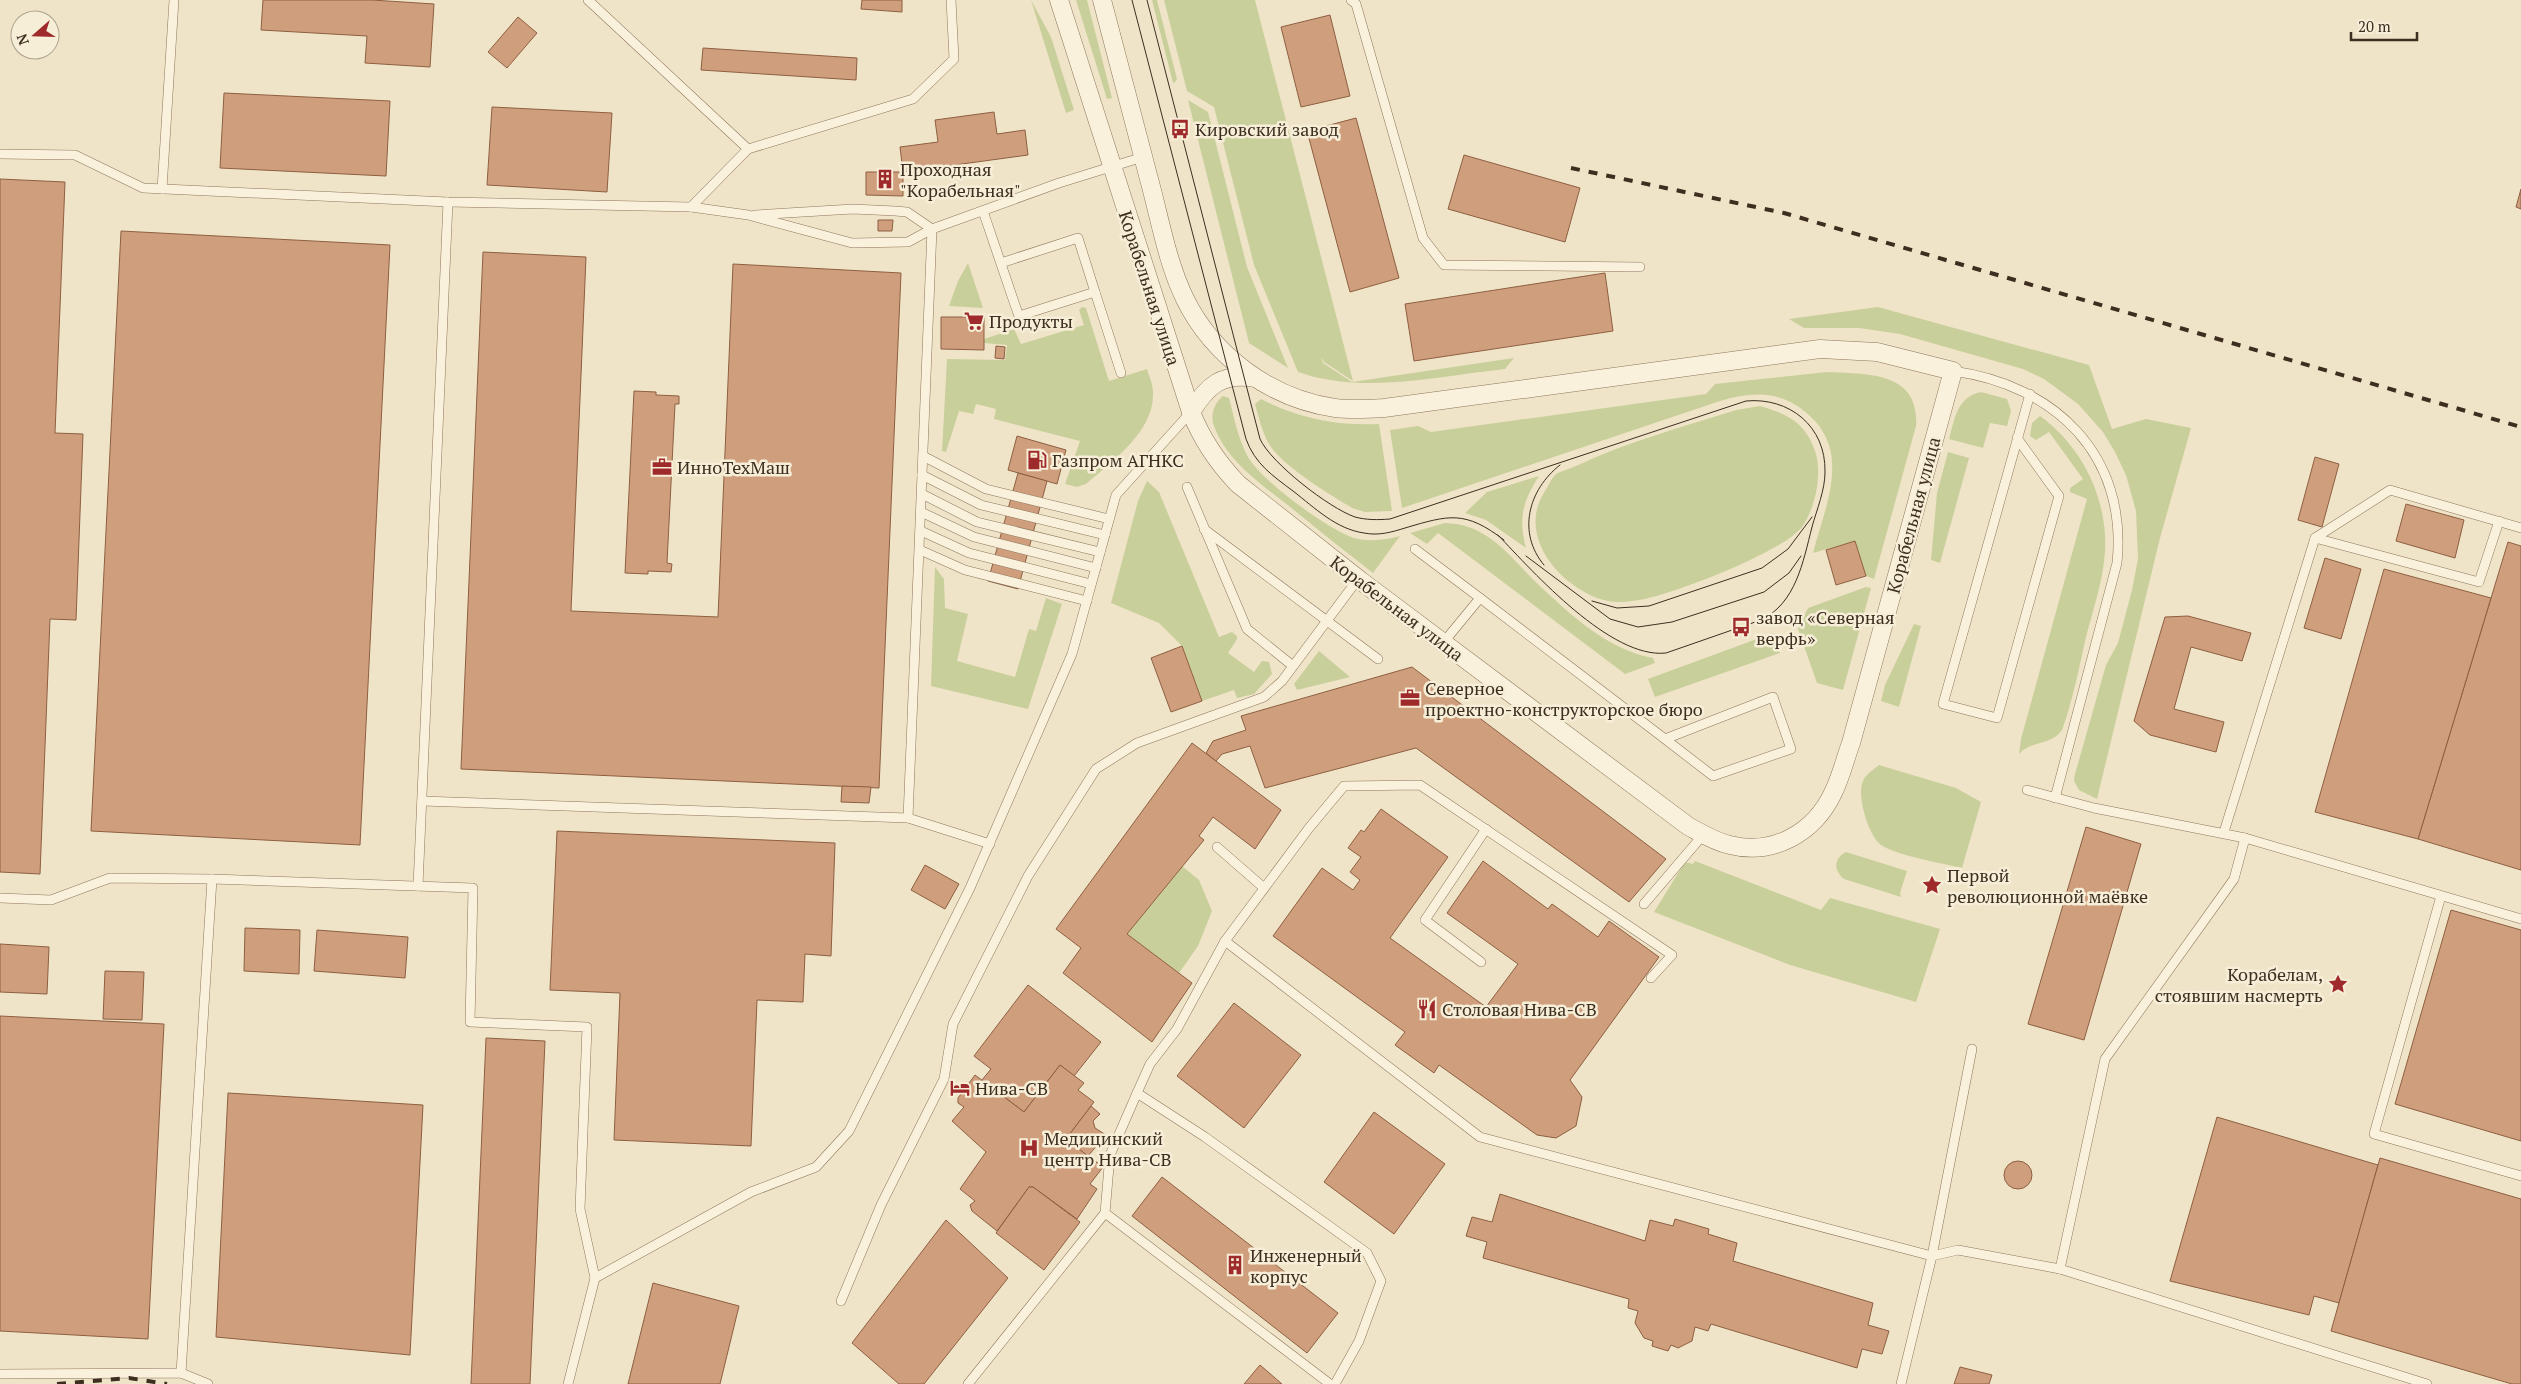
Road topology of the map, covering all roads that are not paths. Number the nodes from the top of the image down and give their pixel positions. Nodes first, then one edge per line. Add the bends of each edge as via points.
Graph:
1 (174, 0) edge
2 (588, 0) edge
3 (951, 0) edge
4 (1059, 0) edge
5 (1102, 0) edge
6 (1351, 0) edge
7 (748, 149) junction
8 (0, 154) edge
9 (1143, 157) junction
10 (1111, 168) junction
11 (162, 189) junction
12 (448, 202) junction
13 (691, 206) junction
14 (984, 211) junction
15 (748, 215) junction
16 (932, 230) junction
17 (1001, 263) junction
18 (1640, 267) dead end
19 (1095, 292) junction
20 (1953, 371) junction
21 (1121, 373) dead end
22 (1255, 378) junction
23 (2030, 394) junction
24 (1191, 412) junction
25 (2018, 438) junction
26 (923, 456) junction
27 (922, 475) junction
28 (1187, 487) dead end
29 (922, 494) junction
30 (921, 512) junction
31 (1109, 519) junction
32 (2499, 521) junction
33 (2521, 528) edge
34 (1204, 529) junction
35 (921, 531) junction
36 (1105, 535) junction
37 (2315, 538) junction
38 (1415, 549) dead end
39 (920, 550) junction
40 (1100, 552) junction
41 (1096, 568) junction
42 (1358, 578) junction
43 (1091, 584) junction
44 (1480, 598) junction
45 (1086, 601) junction
46 (1326, 621) junction
47 (1444, 644) junction
48 (1378, 659) dead end
49 (1293, 666) junction
50 (1665, 739) junction
51 (2027, 790) dead end
52 (2055, 798) junction
53 (422, 801) junction
54 (908, 818) junction
55 (1486, 830) junction
56 (2224, 832) junction
57 (1703, 835) junction
58 (2246, 838) junction
59 (990, 844) junction
60 (1217, 847) dead end
61 (212, 879) junction
62 (418, 886) junction
63 (1264, 888) junction
64 (2441, 896) junction
65 (0, 898) edge
66 (1644, 904) dead end
67 (2521, 919) edge
68 (1224, 941) junction
69 (1481, 962) dead end
70 (1651, 978) dead end
71 (1972, 1049) dead end
72 (1137, 1093) junction
73 (2521, 1176) edge
74 (1105, 1213) junction
75 (1932, 1256) junction
76 (2060, 1269) junction
77 (596, 1278) junction
78 (841, 1301) dead end
79 (182, 1373) junction
80 (0, 1374) edge
81 (208, 1384) edge
82 (568, 1384) edge
83 (968, 1384) edge
84 (1330, 1384) edge
85 (1336, 1384) edge
86 (1901, 1384) edge
87 (2427, 1384) edge

1 - 11 lane
2 - 7 lane
3 - 7 lane via 954,59 913,98
4 - 10 street, Корабельная улица
5 - 9 street, Корабельная улица
6 - 18 lane via 1356,4 1423,238 1444,265
7 - 13 lane
8 - 11 lane via 75,155 143,188
9 - 10 lane
9 - 22 street, Корабельная улица via 1176,276 1193,314 1223,352
10 - 14 lane
10 - 24 street, Корабельная улица
11 - 12 lane
12 - 13 lane
12 - 53 lane
13 - 15 lane
14 - 16 lane
14 - 17 lane
15 - 16 lane via 895,211 907,212
15 - 16 lane via 852,243 908,242
16 - 26 lane
17 - 19 lane via 1019,316
17 - 19 lane via 1078,238
19 - 21 lane
20 - 22 street, Корабельная улица via 1878,352 1820,349 1384,408 1334,408 1301,400
20 - 23 lane via 2010,384
20 - 57 street, Корабельная улица via 1851,743 1834,793 1812,824 1772,846 1743,847
22 - 24 street via 1241,375 1226,378 1202,394
23 - 25 lane
23 - 52 lane via 2065,418 2087,443 2113,497 2119,536 2113,585
24 - 31 lane via 1116,495
24 - 42 street, Корабельная улица via 1205,444 1238,484
25 - 25 lane via 1943,704 1998,718 2059,496
26 - 27 lane
26 - 31 lane via 986,488
27 - 29 lane
27 - 36 lane via 981,505
28 - 34 lane
29 - 30 lane
29 - 40 lane via 977,522
30 - 35 lane
30 - 41 lane via 974,537
31 - 36 lane
32 - 33 lane
32 - 37 lane via 2390,490
32 - 37 lane via 2480,582
34 - 46 lane
34 - 49 lane via 1247,630
35 - 39 lane
35 - 43 lane via 969,553
36 - 40 lane
37 - 56 lane
38 - 44 lane
39 - 45 lane via 965,570
39 - 54 lane
40 - 41 lane
41 - 43 lane
42 - 46 lane
42 - 47 street, Корабельная улица
43 - 45 lane
44 - 47 lane
44 - 50 lane
45 - 59 lane via 1072,654
46 - 48 lane
46 - 49 lane
47 - 57 street, Корабельная улица via 1666,811
49 - 78 lane via 1264,697 1137,743 1096,769 1028,876 953,1024 944,1079 881,1205
50 - 50 lane via 1773,697 1791,749 1713,776
51 - 52 lane
52 - 56 lane
53 - 54 lane
53 - 62 lane
54 - 59 lane
55 - 63 lane via 1420,785 1344,786
55 - 69 lane via 1425,920
55 - 70 lane via 1672,955
56 - 58 lane
57 - 66 lane
58 - 64 lane
58 - 76 lane via 2234,879 2105,1059
59 - 77 lane via 849,1132 816,1167 751,1192
60 - 63 lane
61 - 62 lane
61 - 65 lane via 110,878 51,900
61 - 79 lane
62 - 77 lane via 473,888 470,1022 587,1027 580,1209
63 - 68 lane
64 - 67 lane
64 - 73 lane via 2374,1134
68 - 72 lane via 1177,1029 1150,1064
68 - 75 lane via 1480,1138
71 - 75 lane
72 - 74 lane via 1110,1155
72 - 85 lane via 1205,1137 1367,1253 1381,1281 1359,1341
74 - 83 lane
74 - 84 lane
75 - 76 lane via 1958,1250
75 - 86 lane
76 - 87 lane
77 - 82 lane
79 - 80 lane
79 - 81 lane

